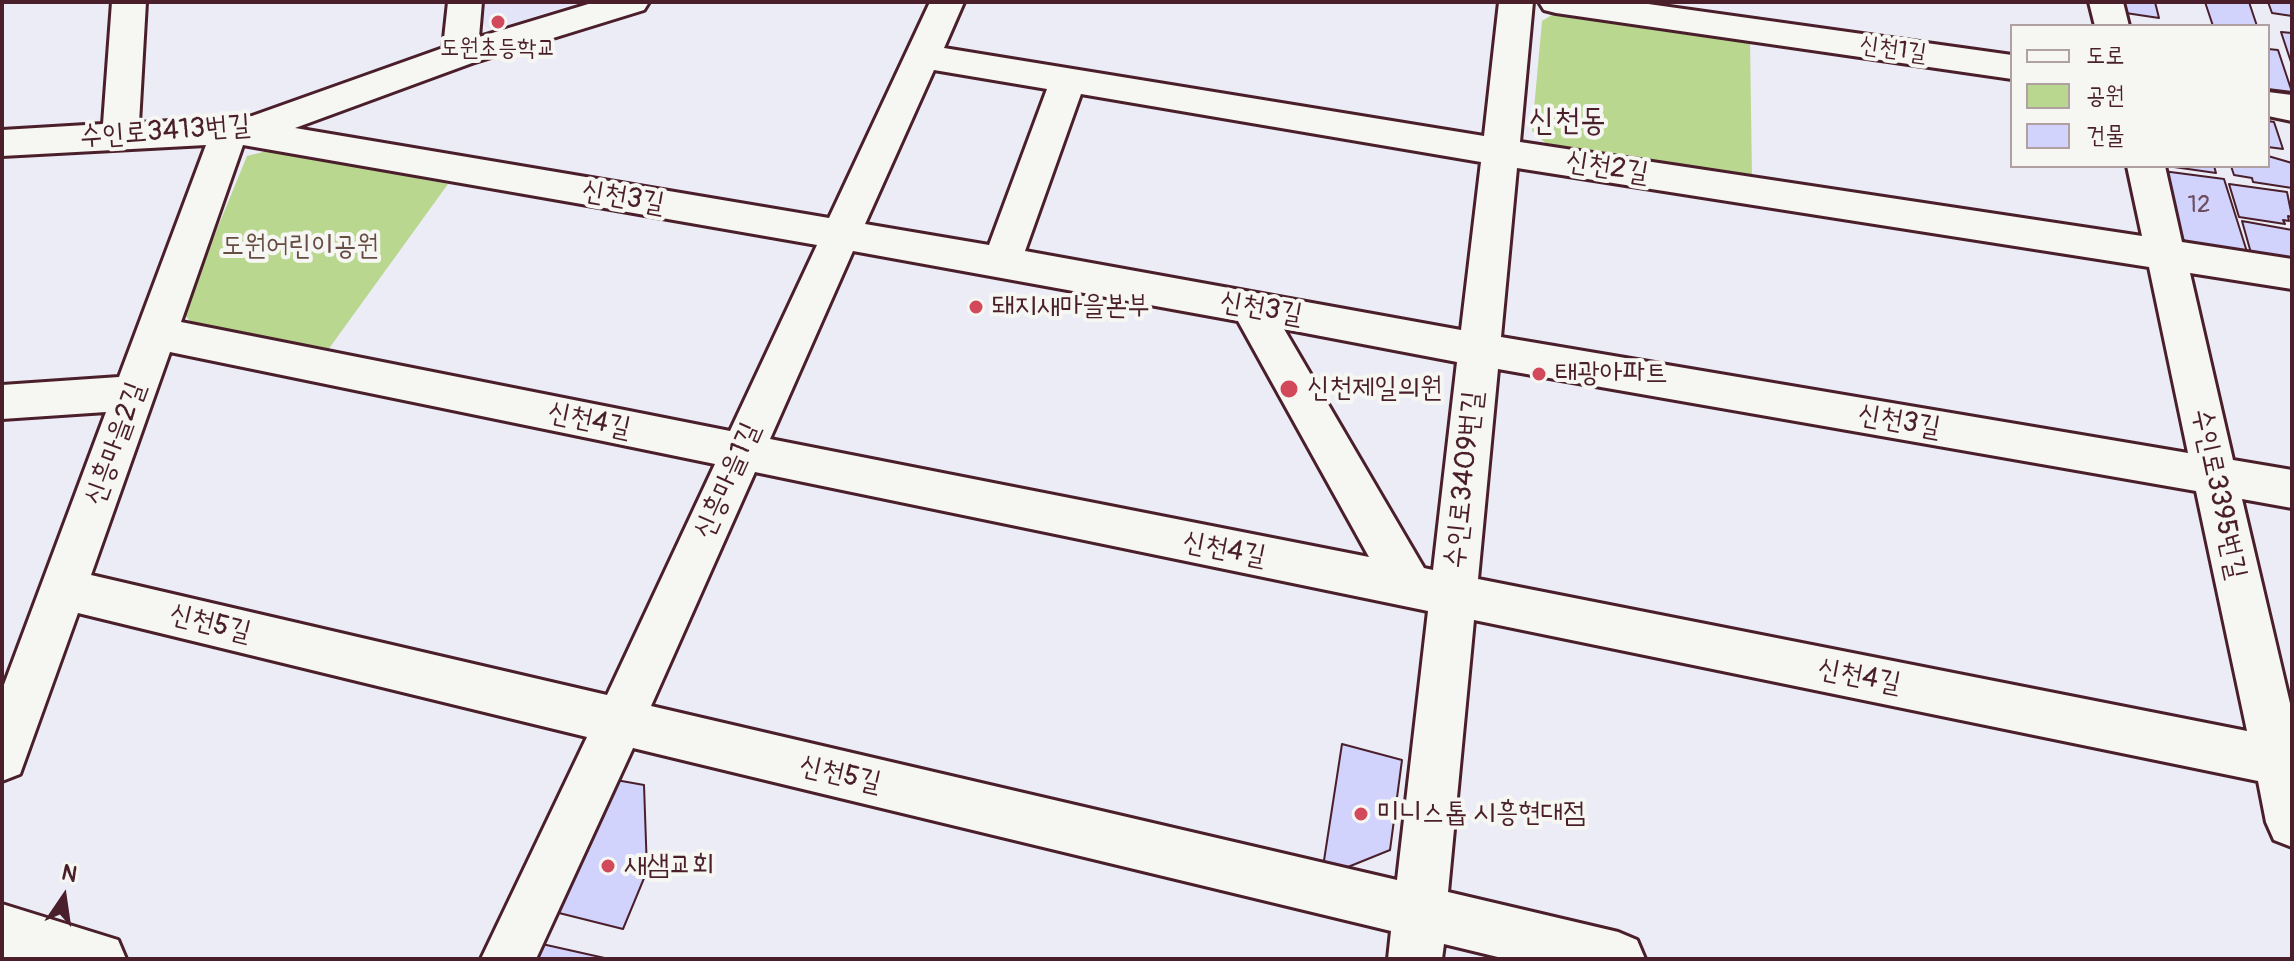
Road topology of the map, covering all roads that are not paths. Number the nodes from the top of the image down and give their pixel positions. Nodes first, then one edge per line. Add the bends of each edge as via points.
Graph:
1 (129, 2) edge
2 (465, 2) edge
3 (632, 2) edge
4 (947, 2) edge
5 (1516, 2) edge
6 (1556, 2) edge
7 (2106, 2) edge
8 (1774, 18) edge
9 (2112, 24) edge
10 (460, 55) junction
11 (923, 56) junction
12 (2010, 67) edge
13 (1068, 81) junction
14 (2270, 104) edge
15 (2292, 108) edge
16 (230, 130) junction
17 (120, 136) junction
18 (2, 143) edge
19 (1499, 152) junction
20 (2146, 168) edge
21 (839, 235) junction
22 (2167, 254) junction
23 (1002, 262) junction
24 (2292, 274) edge
25 (1251, 308) junction
26 (156, 333) junction
27 (1478, 349) junction
28 (134, 393) junction
29 (2, 402) edge
30 (740, 453) junction
31 (2213, 476) junction
32 (2292, 489) edge
33 (63, 589) junction
34 (1432, 591) junction
35 (619, 723) junction
36 (2, 757) edge
37 (2285, 763) edge
38 (2292, 822) edge
39 (2, 931) edge
40 (1418, 936) edge
41 (99, 959) edge
42 (508, 959) edge
43 (1618, 959) edge

1 - 17 street
2 - 10 street
3 - 10 street, 수인로3413번길
4 - 11 street, 신흥마을1길
5 - 19 street, 수인로3409번길
6 - 8 street, 신천1길
7 - 9 street
8 - 12 street, 신천1길
10 - 16 street, 수인로3413번길 via 255,129
11 - 13 street, 신천2길
11 - 21 street, 신흥마을1길
13 - 19 street, 신천2길
13 - 23 street
14 - 15 street
16 - 17 street, 수인로3413번길
16 - 21 street, 신천3길
16 - 26 street, 신흥마을2길
17 - 18 street, 수인로3413번길
19 - 22 street, 신천2길
19 - 27 street, 수인로3409번길
20 - 22 street, 수인로3395번길
21 - 23 street, 신천3길
21 - 30 street, 신흥마을1길
22 - 24 street, 신천2길
22 - 31 street, 수인로3395번길
23 - 25 street, 신천3길
25 - 27 street, 신천3길
25 - 34 street
26 - 28 street, 신흥마을2길
26 - 30 street, 신천4길
27 - 31 street, 신천3길
27 - 34 street, 수인로3409번길
28 - 29 street
28 - 33 street, 신흥마을2길
30 - 34 street, 신천4길
30 - 35 street, 신흥마을1길
31 - 32 street, 신천3길
31 - 37 street, 수인로3395번길
33 - 35 street, 신천5길
33 - 36 street, 신흥마을2길
34 - 37 street, 신천4길
34 - 40 street, 수인로3409번길
35 - 40 street, 신천5길
35 - 42 street, 신흥마을1길
37 - 38 street, 수인로3395번길
39 - 41 street
40 - 43 street, 신천5길

